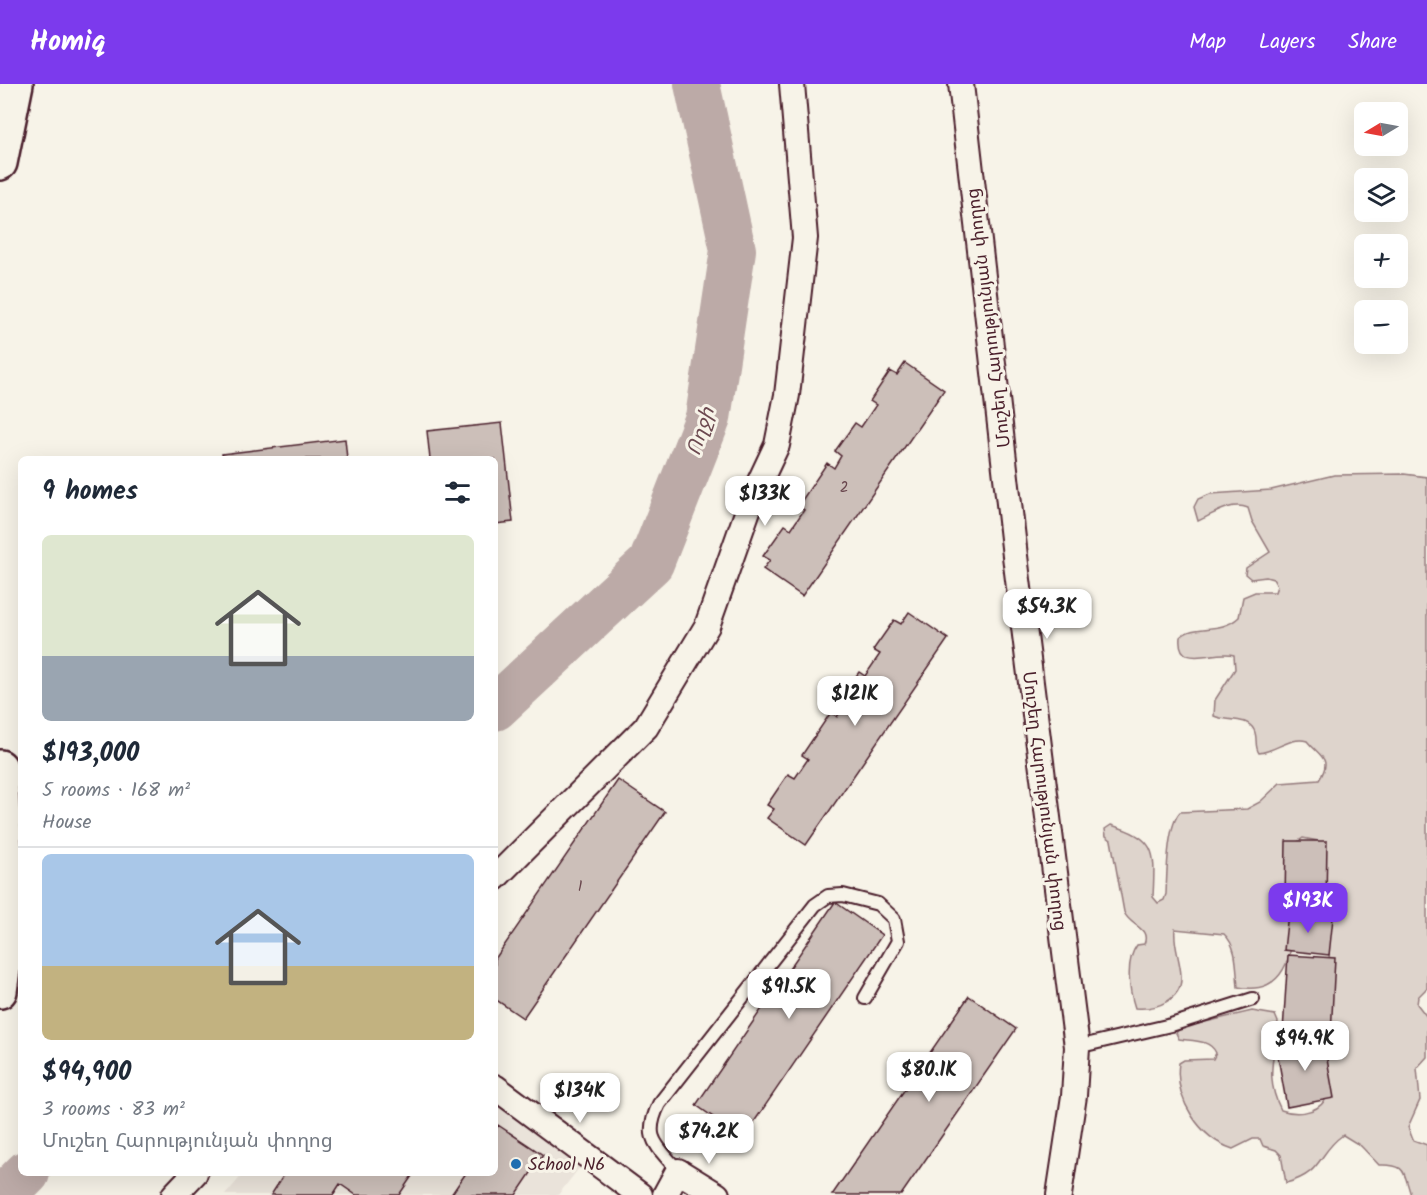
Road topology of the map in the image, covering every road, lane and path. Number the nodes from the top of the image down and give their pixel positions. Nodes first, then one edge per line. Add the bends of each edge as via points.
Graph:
1 (16, 84) edge
2 (792, 84) edge
3 (962, 84) edge
4 (0, 163) edge
5 (0, 766) edge
6 (498, 875) edge
7 (0, 992) edge
8 (865, 998) dead end
9 (1253, 999) dead end
10 (1077, 1047) junction
11 (498, 1089) edge
12 (678, 1171) junction
13 (192, 1176) edge
14 (174, 1195) edge
15 (640, 1195) edge
16 (665, 1195) edge
17 (717, 1195) edge
18 (1059, 1195) edge

1 - 4 highway
2 - 6 street via 805,238 787,395 777,445 753,496 707,626 646,727
3 - 10 street, Մուշեղ Հարությունյան փողոց via 1018,580
5 - 7 highway via 9,926
8 - 12 lane via 898,941 894,919 878,904 843,895 828,896 815,905 659,1104 650,1123 654,1143
9 - 10 lane via 1171,1025
10 - 18 street, Մուշեղ Հարությունյան փողոց
11 - 15 street
12 - 16 street
12 - 17 street
13 - 14 street

